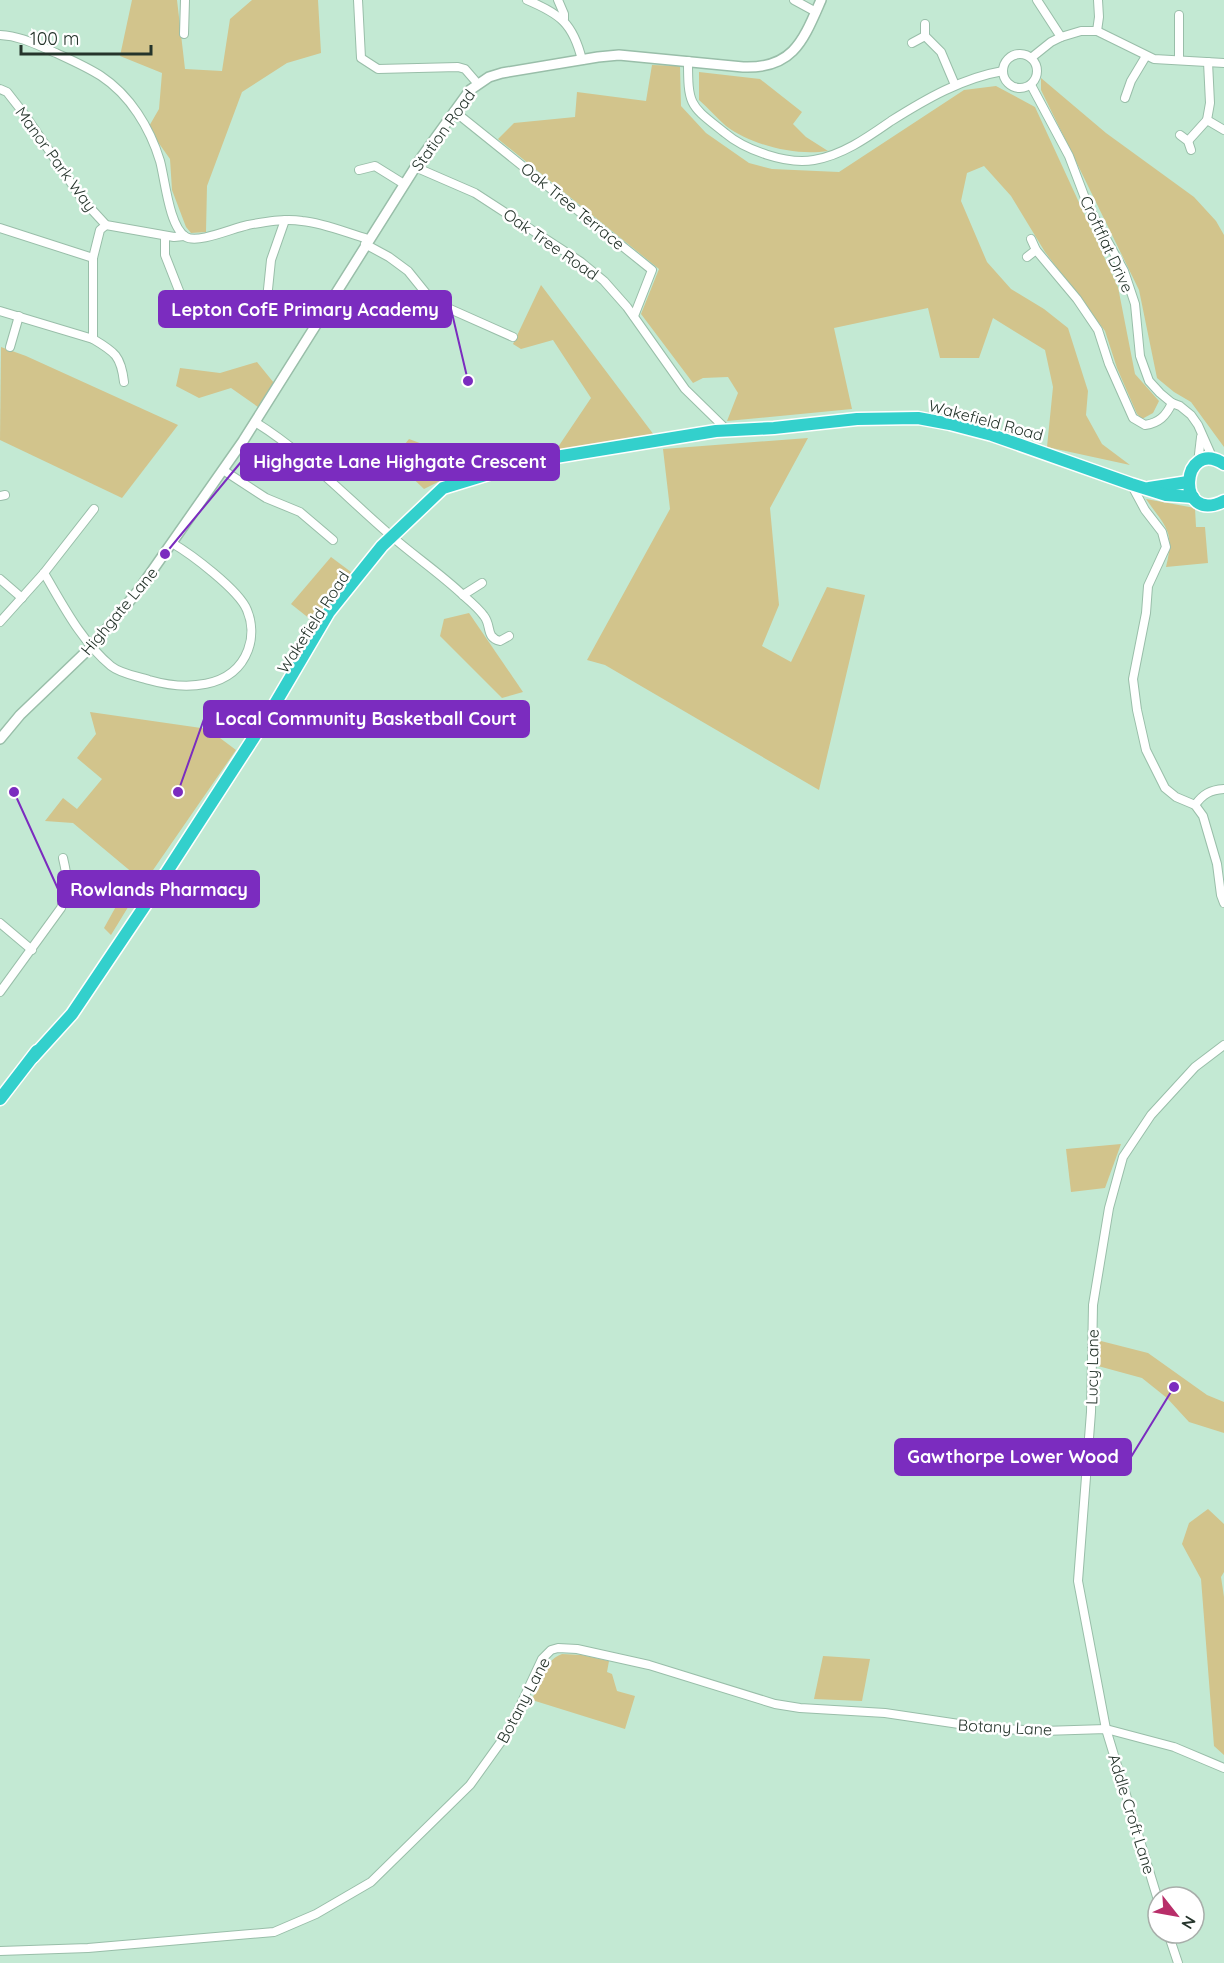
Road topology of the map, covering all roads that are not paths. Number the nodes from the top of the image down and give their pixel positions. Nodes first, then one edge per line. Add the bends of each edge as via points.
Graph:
1 (185, 0) edge
2 (358, 0) edge
3 (527, 0) edge
4 (558, 0) edge
5 (794, 0) edge
6 (821, 0) edge
7 (1037, 0) edge
8 (1098, 0) edge
9 (816, 12) junction
10 (1179, 15) dead end
11 (564, 20) junction
12 (925, 24) dead end
13 (1097, 31) junction
14 (184, 34) dead end
15 (0, 35) edge
16 (926, 36) junction
17 (1061, 37) junction
18 (912, 43) dead end
19 (1146, 56) junction
20 (1031, 58) junction
21 (582, 60) junction
22 (1179, 60) junction
23 (688, 61) junction
24 (1209, 62) junction
25 (1224, 63) edge
26 (1003, 71) junction
27 (478, 84) junction
28 (956, 85) junction
29 (1031, 85) junction
30 (0, 89) edge
31 (1125, 98) dead end
32 (454, 111) junction
33 (1207, 120) junction
34 (1224, 130) edge
35 (1180, 135) dead end
36 (1188, 141) junction
37 (1191, 150) dead end
38 (415, 167) junction
39 (358, 170) dead end
40 (404, 184) junction
41 (285, 220) junction
42 (106, 225) junction
43 (0, 228) edge
44 (165, 236) junction
45 (184, 236) junction
46 (1031, 239) dead end
47 (367, 241) junction
48 (1036, 250) junction
49 (1027, 257) dead end
50 (93, 258) junction
51 (263, 308) dead end
52 (188, 310) dead end
53 (0, 311) edge
54 (19, 316) junction
55 (634, 316) junction
56 (513, 337) dead end
57 (93, 339) junction
58 (10, 347) dead end
59 (124, 382) dead end
60 (1172, 403) junction
61 (255, 422) junction
62 (731, 434) junction
63 (1201, 435) junction
64 (243, 441) joint
65 (1218, 462) edge
66 (1198, 463) junction
67 (223, 470) junction
68 (1188, 482) junction
69 (1131, 484) junction
70 (1148, 489) junction
71 (1193, 497) junction
72 (1224, 501) edge
73 (94, 509) dead end
74 (391, 536) junction
75 (333, 540) dead end
76 (172, 543) junction
77 (44, 573) junction
78 (0, 579) edge
79 (482, 583) dead end
80 (463, 595) junction
81 (22, 598) junction
82 (0, 622) edge
83 (509, 636) dead end
84 (92, 646) junction
85 (0, 739) edge
86 (1224, 789) edge
87 (1195, 805) junction
88 (63, 858) dead end
89 (1224, 903) edge
90 (0, 923) edge
91 (32, 950) junction
92 (0, 992) edge
93 (1224, 1045) edge
94 (0, 1099) edge
95 (1106, 1729) junction
96 (1224, 1768) edge
97 (1153, 1885) edge
98 (1172, 1945) edge
99 (0, 1951) edge
100 (1178, 1963) edge

1 - 14 street
2 - 27 street via 361,58 378,69 465,69
3 - 11 street
4 - 11 street
5 - 9 street
6 - 9 street, Station Road
7 - 17 street
8 - 13 street
9 - 23 street, Station Road via 797,46 772,65 760,68
10 - 22 street
11 - 21 street
12 - 16 street
13 - 17 street
13 - 19 street
15 - 45 street via 25,39 68,59 100,75 125,96 150,133 172,212
16 - 18 street
16 - 28 street via 941,52
17 - 20 street
19 - 22 street
19 - 31 street
20 - 26 street via 1021,54 1010,57
20 - 29 street, Croftflat Drive via 1037,66 1037,76
21 - 23 street, Station Road via 619,55
21 - 27 street, Station Road via 502,74
22 - 24 street
23 - 28 street via 692,104 733,140 783,159 813,161 851,148 905,112
24 - 25 street
24 - 33 street
26 - 28 street
26 - 29 street via 1010,85
27 - 32 street, Station Road
29 - 60 street, Croftflat Drive via 1129,285 1143,369 1149,381
30 - 42 street, Manor Park Way via 25,115 82,198
32 - 38 street, Station Road
32 - 55 street, Oak Tree Terrace via 652,270
33 - 34 street
33 - 36 street
35 - 36 street
36 - 37 street
38 - 40 street, Station Road
38 - 55 street, Oak Tree Road via 475,193 581,261 604,280
39 - 40 street via 375,166
40 - 47 street, Station Road
41 - 45 street, Manor Park Way via 229,229 209,237
41 - 47 street, Manor Park Way via 303,220
41 - 51 street via 271,260
42 - 44 street, Manor Park Way
42 - 50 street via 100,230
43 - 50 street
44 - 45 street, Manor Park Way
44 - 52 street via 165,255
46 - 48 street
47 - 56 street, Manor Park Way via 408,271 429,297
47 - 61 street, Station Road
48 - 49 street
48 - 60 street via 1098,330 1133,418 1145,425 1155,423
50 - 57 street
53 - 54 street
54 - 57 street
54 - 58 street
55 - 62 street, Oak Tree Road via 685,389
57 - 59 street via 118,357
60 - 63 street, Croftflat Drive via 1191,415
61 - 64 street, Station Road
61 - 74 street via 299,453
62 - 69 highway, Wakefield Road via 857,419 918,418 992,435
62 - 74 highway, Wakefield Road via 716,431 531,461 443,488
63 - 65 street, Croftflat Drive
63 - 66 street
64 - 67 street, Highgate Lane
65 - 66 highway
66 - 68 highway
67 - 75 street via 266,498 300,512
67 - 76 street, Highgate Lane
68 - 70 highway, Wakefield Road
68 - 71 highway
69 - 70 highway, Wakefield Road
69 - 87 street via 1162,532 1166,547 1148,586 1133,679 1137,710 1146,750 1165,789
70 - 71 highway, Wakefield Road
71 - 72 highway, Wakefield Road via 1204,504
73 - 77 street
74 - 80 street
74 - 94 highway, Wakefield Road via 329,612 269,714 148,901
76 - 84 street, Highgate Lane
76 - 84 street via 199,561 244,605 251,627 246,657 234,671 210,684 159,683 112,667
77 - 81 street
77 - 84 street
78 - 81 street
79 - 80 street
80 - 83 street via 484,616 494,639 500,641
81 - 82 street
84 - 85 street, Highgate Lane
86 - 87 street via 1208,792
87 - 89 street via 1207,826
88 - 91 street via 67,893
90 - 91 street
91 - 92 street
93 - 95 street, Lucy Lane via 1195,1067 1151,1115 1123,1157 1109,1208 1093,1305 1091,1412 1078,1581
95 - 96 street, Botany Lane via 1174,1747
95 - 97 street, Addle Croft Lane
95 - 99 street, Botany Lane via 986,1728 885,1713 800,1708 640,1663 558,1648 542,1659 508,1732 470,1785 371,1882 316,1914 273,1932 88,1948
98 - 100 street

